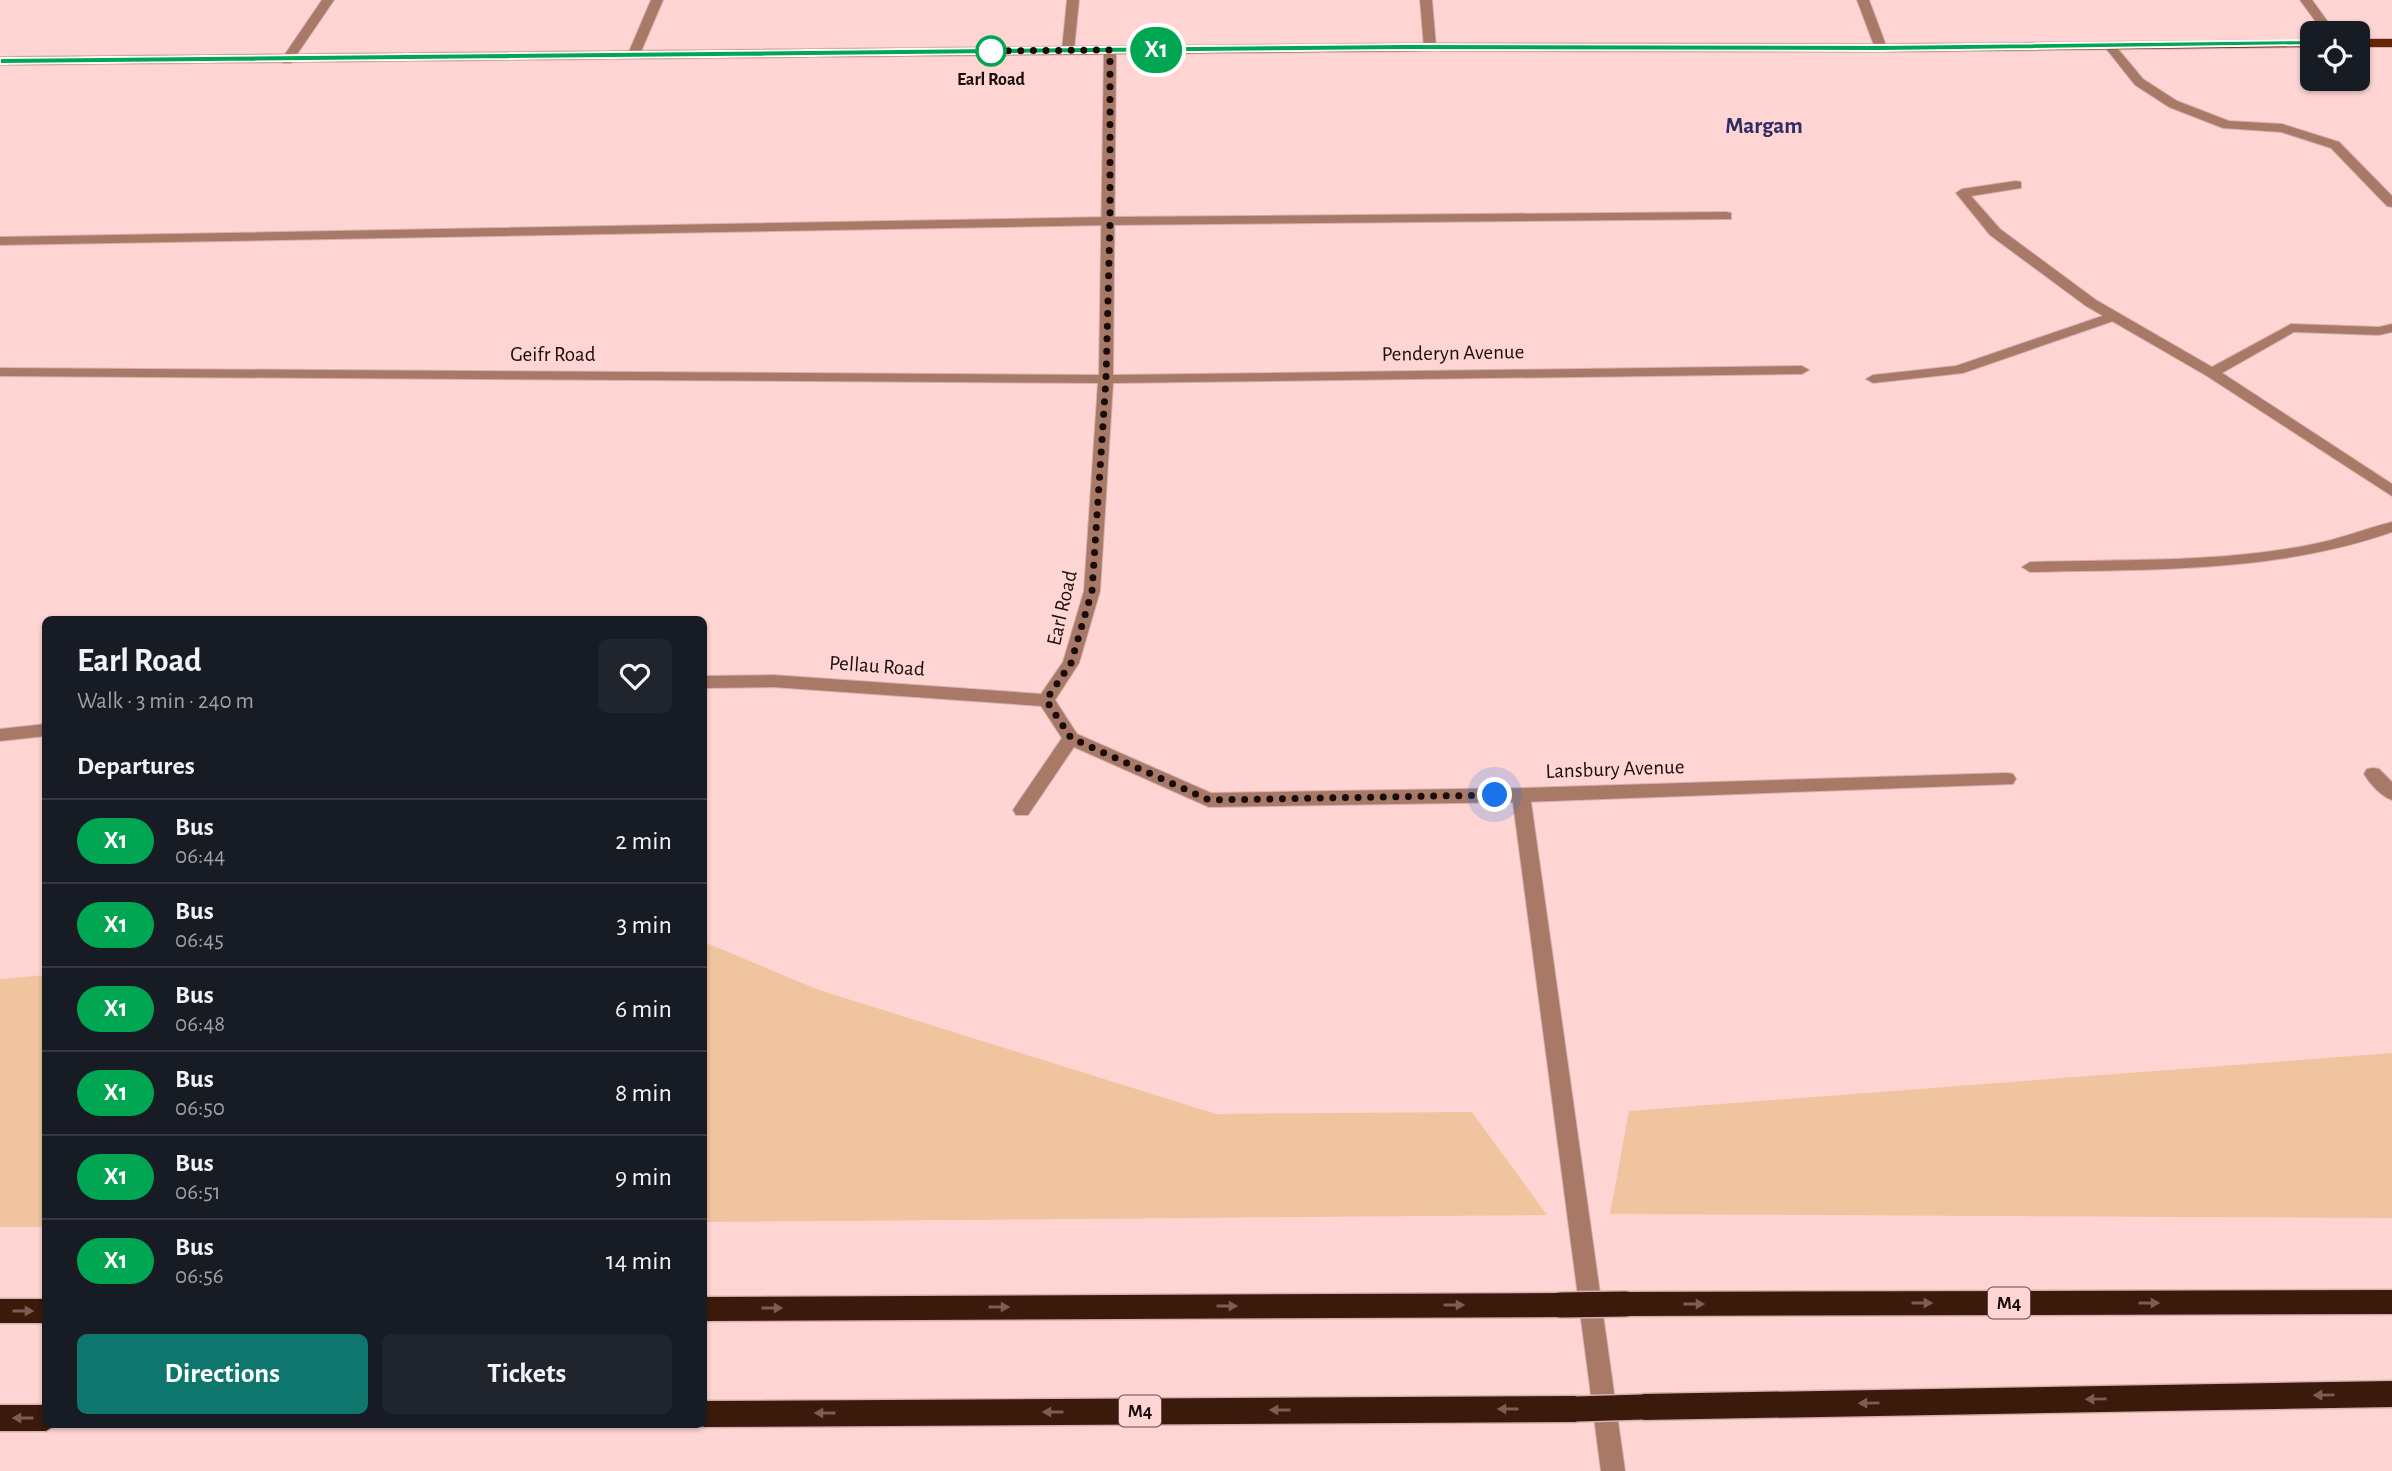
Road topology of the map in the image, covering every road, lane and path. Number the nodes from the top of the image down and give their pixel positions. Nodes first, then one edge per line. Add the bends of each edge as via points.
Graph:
1 (328, 0) edge
2 (657, 0) edge
3 (1073, 0) edge
4 (1426, 0) edge
5 (1863, 0) edge
6 (2306, 0) edge
7 (2321, 21) edge
8 (2300, 43) edge
9 (2370, 43) edge
10 (2392, 43) edge
11 (2108, 44) junction
12 (1430, 47) junction
13 (1881, 48) junction
14 (1068, 50) junction
15 (1110, 50) junction
16 (634, 54) junction
17 (287, 60) junction
18 (0, 61) edge
19 (2016, 185) dead end
20 (2392, 203) edge
21 (1726, 216) dead end
22 (1110, 221) junction
23 (0, 241) edge
24 (2114, 316) junction
25 (2392, 328) edge
26 (1802, 370) dead end
27 (0, 372) edge
28 (2212, 373) junction
29 (1106, 379) junction
30 (1873, 379) dead end
31 (2392, 491) edge
32 (2392, 527) edge
33 (2030, 567) dead end
34 (707, 682) edge
35 (1046, 700) junction
36 (42, 730) edge
37 (0, 735) edge
38 (1071, 738) junction
39 (2374, 774) dead end
40 (2007, 779) dead end
41 (2392, 793) edge
42 (1521, 795) junction
43 (1022, 810) dead end
44 (2392, 1302) edge
45 (707, 1309) edge
46 (0, 1311) edge
47 (42, 1311) edge
48 (2392, 1394) edge
49 (707, 1414) edge
50 (0, 1418) edge
51 (42, 1418) edge
52 (1613, 1471) edge

1 - 17 street
2 - 16 street
3 - 14 street
4 - 12 street
5 - 13 street
6 - 7 street
8 - 11 main road
9 - 10 main road
11 - 13 main road
11 - 20 street via 2139,82 2173,104 2227,125 2283,128 2335,145
12 - 13 main road
12 - 15 main road
14 - 15 main road
14 - 16 main road
15 - 22 street, Earl Road
16 - 17 main road
17 - 18 main road
19 - 24 street via 1962,193 1995,232
21 - 22 street
22 - 23 street
22 - 29 street, Earl Road
24 - 28 street
24 - 30 street via 1958,370
25 - 28 street via 2291,328
26 - 29 street, Penderyn Avenue
27 - 29 street, Geifr Road
28 - 31 street
29 - 35 street, Earl Road via 1092,591 1071,663
32 - 33 street via 2337,544 2222,561
34 - 35 street, Pellau Road via 773,681
35 - 38 street
36 - 37 street
38 - 42 street, Lansbury Avenue via 1209,800
38 - 43 street
39 - 41 street
40 - 42 street, Lansbury Avenue
42 - 52 street
45 -> 44 highway, M4, bridge
46 -> 47 highway
48 -> 49 highway, M4, bridge via 1576,1409
51 -> 50 highway

